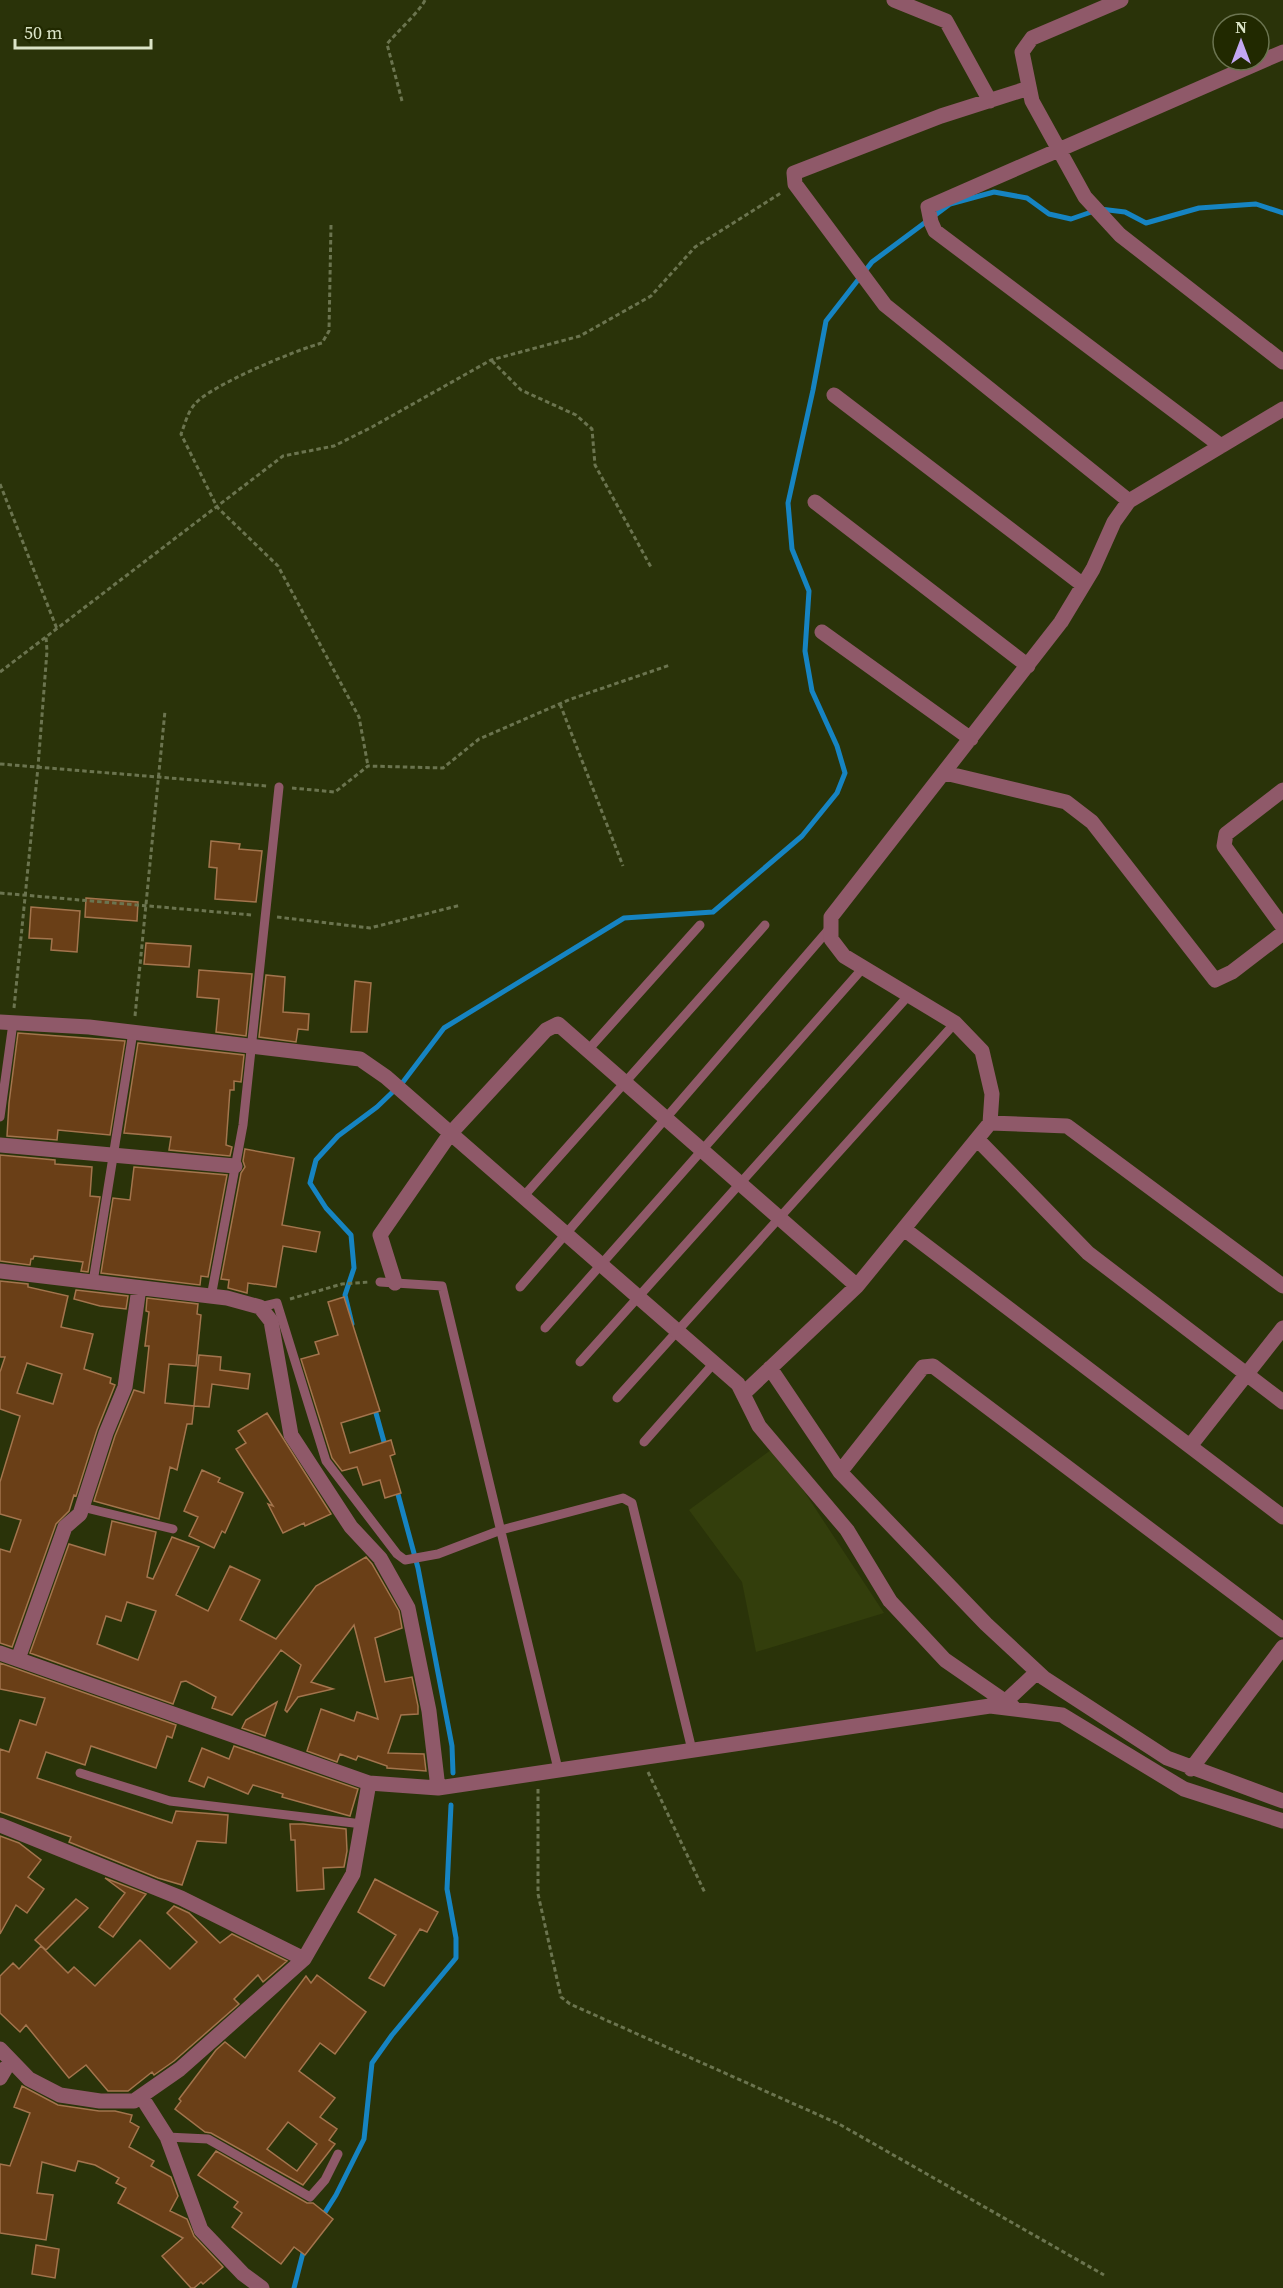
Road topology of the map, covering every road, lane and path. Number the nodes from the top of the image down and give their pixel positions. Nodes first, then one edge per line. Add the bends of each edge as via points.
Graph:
1 (425, 0) edge
2 (894, 0) edge
3 (1121, 0) edge
4 (1283, 52) edge
5 (1029, 88) junction
6 (402, 101) dead end
7 (990, 101) junction
8 (1060, 152) junction
9 (795, 184) junction
10 (331, 225) dead end
11 (491, 360) junction
12 (1283, 362) edge
13 (834, 395) dead end
14 (1283, 409) edge
15 (1221, 446) junction
16 (0, 484) edge
17 (1129, 501) junction
18 (815, 502) dead end
19 (217, 507) junction
20 (652, 569) dead end
21 (1083, 585) junction
22 (57, 629) junction
23 (822, 632) dead end
24 (46, 637) junction
25 (670, 665) dead end
26 (1028, 666) junction
27 (0, 672) edge
28 (560, 704) junction
29 (165, 711) dead end
30 (970, 739) junction
31 (0, 764) edge
32 (368, 766) junction
33 (38, 767) junction
34 (945, 772) junction
35 (159, 777) junction
36 (279, 787) junction
37 (1283, 790) edge
38 (623, 866) dead end
39 (0, 893) edge
40 (26, 895) junction
41 (461, 905) dead end
42 (145, 906) junction
43 (266, 916) junction
44 (700, 925) dead end
45 (765, 925) dead end
46 (831, 927) junction
47 (1283, 927) edge
48 (1283, 933) edge
49 (863, 968) junction
50 (909, 995) junction
51 (6, 1023) edge
52 (955, 1023) junction
53 (133, 1032) junction
54 (253, 1046) junction
55 (588, 1050) junction
56 (625, 1083) junction
57 (0, 1118) edge
58 (666, 1118) junction
59 (990, 1123) junction
60 (450, 1134) junction
61 (978, 1139) junction
62 (0, 1144) edge
63 (702, 1150) junction
64 (115, 1154) junction
65 (236, 1166) junction
66 (740, 1184) junction
67 (523, 1197) junction
68 (779, 1218) junction
69 (904, 1229) junction
70 (566, 1235) junction
71 (600, 1265) junction
72 (0, 1271) edge
73 (93, 1282) junction
74 (388, 1282) junction
75 (856, 1286) junction
76 (1283, 1286) edge
77 (520, 1287) dead end
78 (139, 1288) junction
79 (211, 1297) junction
80 (638, 1297) junction
81 (277, 1303) junction
82 (260, 1307) junction
83 (545, 1328) dead end
84 (1283, 1328) edge
85 (677, 1332) junction
86 (580, 1362) dead end
87 (714, 1363) junction
88 (770, 1368) junction
89 (1247, 1374) junction
90 (743, 1394) junction
91 (617, 1398) dead end
92 (1283, 1402) edge
93 (644, 1442) dead end
94 (1190, 1446) junction
95 (840, 1472) junction
96 (82, 1507) junction
97 (1283, 1517) edge
98 (173, 1529) dead end
99 (501, 1530) junction
100 (1283, 1630) edge
101 (1283, 1647) edge
102 (0, 1653) edge
103 (18, 1659) junction
104 (1037, 1672) junction
105 (1010, 1706) junction
106 (692, 1750) junction
107 (640, 1757) junction
108 (558, 1769) junction
109 (1191, 1769) junction
110 (538, 1772) junction
111 (80, 1773) dead end
112 (369, 1783) junction
113 (438, 1788) junction
114 (1283, 1801) edge
115 (1283, 1821) edge
116 (362, 1824) junction
117 (0, 1825) edge
118 (705, 1893) dead end
119 (304, 1959) junction
120 (0, 2049) edge
121 (10, 2061) junction
122 (0, 2078) edge
123 (141, 2097) junction
124 (166, 2137) junction
125 (338, 2154) dead end
126 (1104, 2275) dead end
127 (262, 2288) edge

1 - 6 path via 387,45
2 - 7 street via 946,21
3 - 5 street via 1032,38 1022,52
4 - 8 street
5 - 7 street
5 - 8 street
7 - 9 street via 794,173
8 - 12 street via 1085,197 1120,235
8 - 15 street via 928,207 935,231
9 - 11 path via 695,247 641,302 580,336
9 - 17 street via 885,305
10 - 19 path via 329,331 322,343 304,347 211,389 194,404 181,434
11 - 19 path via 334,446 283,456
11 - 20 path via 521,390 576,415 592,429 595,465
13 - 21 street
14 - 15 street
15 - 17 street
16 - 22 path
17 - 21 street via 1114,522
18 - 26 street
19 - 22 path
19 - 32 path via 278,566 359,717
21 - 26 street
22 - 24 path
23 - 30 street
24 - 27 path
24 - 33 path
25 - 28 path
26 - 30 street
28 - 32 path via 479,739 443,768
28 - 38 path
29 - 35 path
30 - 34 street
31 - 33 path
32 - 36 path via 334,792
33 - 35 path
33 - 40 path
34 - 46 street via 831,917
34 - 48 street via 1066,802 1092,822 1215,980 1232,972
35 - 36 path
35 - 42 path
36 - 43 lane
37 - 47 street via 1226,834 1224,846
39 - 40 path
40 - 42 path
40 - 51 path
41 - 43 path via 370,928
42 - 43 path
42 - 53 path
43 - 54 lane
44 - 55 lane
45 - 56 lane
46 - 49 street via 831,939 844,956
46 - 58 lane
49 - 50 street
49 - 63 lane
50 - 52 street
50 - 66 lane
51 - 53 street
51 - 57 lane
52 - 59 street via 982,1052 992,1094
52 - 68 lane
53 - 54 street
53 - 64 lane
54 - 60 street via 360,1059
54 - 65 lane
55 - 56 street
55 - 60 street via 558,1024 546,1030
56 - 58 street
56 - 67 lane
58 - 63 street
58 - 70 lane
59 - 61 street
59 - 76 street via 1067,1126
60 - 67 street
60 - 74 street via 381,1235
61 - 69 street
61 - 89 street via 1088,1253
62 - 64 street
63 - 66 street
63 - 71 lane
64 - 65 street
64 - 73 lane
65 - 79 lane
66 - 68 street
66 - 80 lane
67 - 70 street
68 - 75 street
68 - 85 lane
69 - 75 street
69 - 94 street
70 - 71 street
70 - 77 lane
71 - 80 street
71 - 83 lane
72 - 73 street
73 - 78 street
74 - 81 path via 342,1284
74 - 99 lane via 442,1286
75 - 88 street
78 - 79 street
78 - 96 street via 125,1387
79 - 82 street
80 - 85 street
80 - 86 lane
81 - 82 lane
81 - 99 lane via 326,1461 397,1554 405,1560 438,1554
82 - 113 street via 271,1321 291,1435 351,1527 380,1558 408,1608 429,1711
84 - 89 street
85 - 87 street
85 - 91 lane
87 - 90 street via 738,1384
87 - 93 lane
88 - 90 street
88 - 95 street
89 - 92 street
89 - 94 street
90 - 105 street via 759,1426 847,1530 890,1601 945,1660
94 - 97 street
95 - 100 street via 923,1367 933,1366
95 - 104 street
96 - 98 lane
96 - 103 street via 80,1514 65,1527
99 - 106 lane via 623,1497 632,1503
99 - 108 lane
101 - 109 street
102 - 103 street
103 - 112 street
104 - 105 street
104 - 109 street via 1167,1758
105 - 106 street
105 - 115 street via 1062,1715 1184,1789
106 - 107 street
107 - 108 street
107 - 118 path
108 - 110 street
109 - 114 street
110 - 113 street
110 - 126 path via 538,1894 561,1997 839,2124
111 - 116 lane via 170,1801
112 - 113 street
112 - 116 street
116 - 119 street via 353,1874
117 - 119 street via 182,1898
119 - 123 street via 180,2069
120 - 121 street
121 - 122 street
121 - 123 street via 29,2079 60,2095 100,2101 134,2101
123 - 124 street
124 - 125 lane via 208,2139 310,2196 325,2180
124 - 127 street via 201,2230

